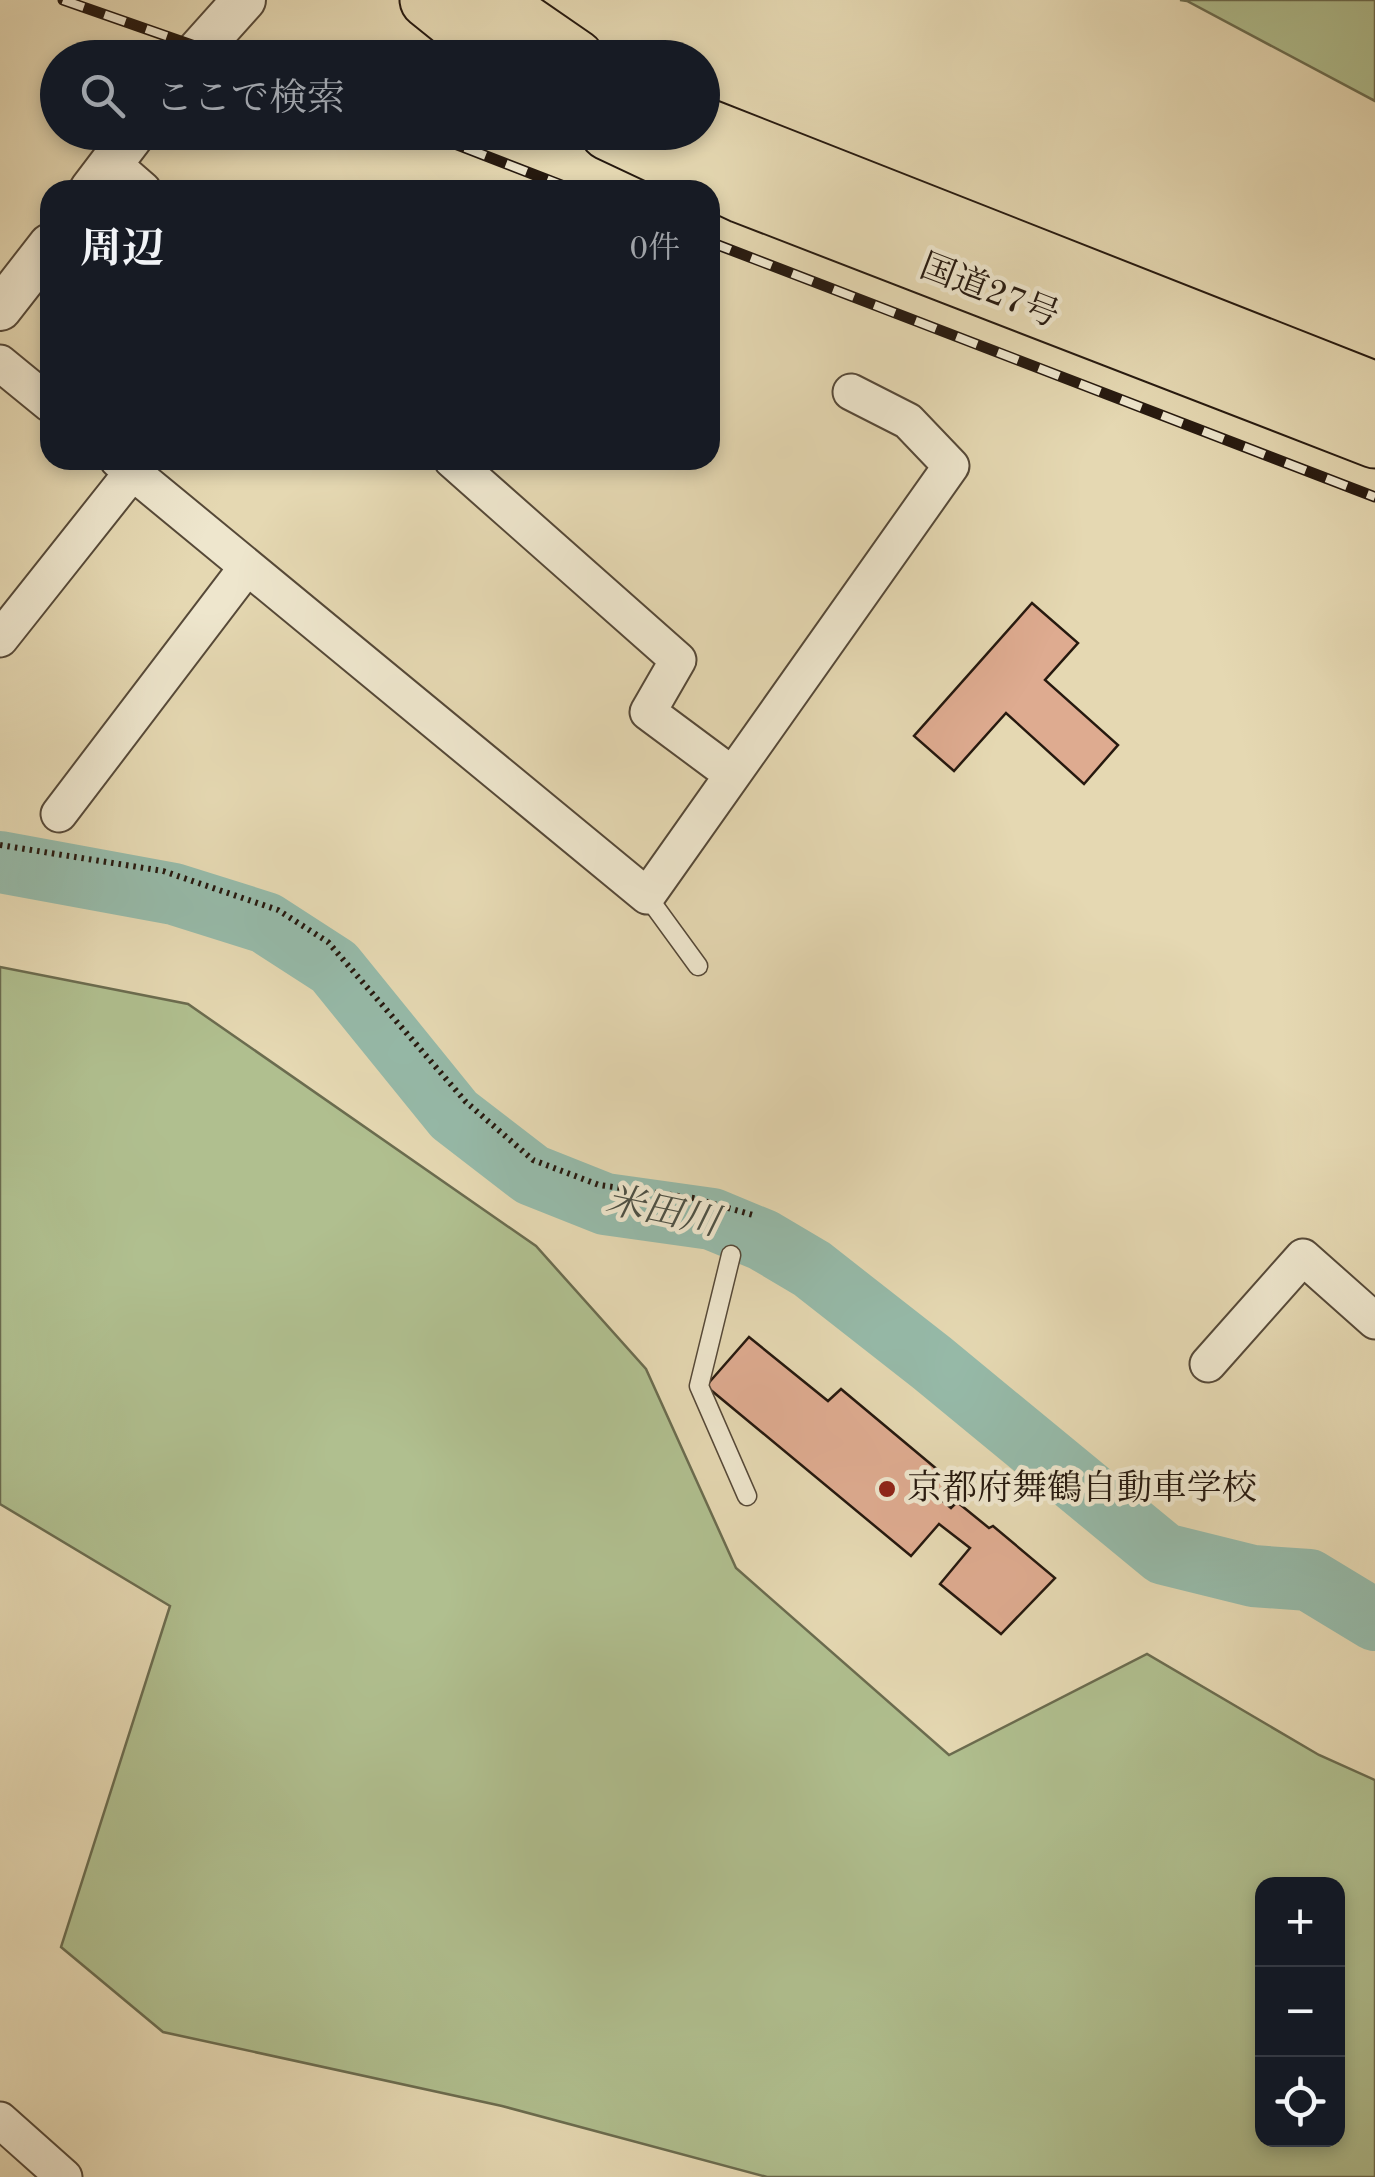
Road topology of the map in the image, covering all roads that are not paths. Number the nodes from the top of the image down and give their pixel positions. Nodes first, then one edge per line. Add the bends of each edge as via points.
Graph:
1 (244, 0) edge
2 (428, 0) edge
3 (492, 0) edge
4 (208, 40) edge
5 (478, 40) edge
6 (550, 40) edge
7 (720, 132) edge
8 (646, 150) edge
9 (710, 180) edge
10 (720, 185) edge
11 (40, 254) edge
12 (8, 285) edge
13 (0, 363) edge
14 (1375, 390) edge
15 (851, 392) dead end
16 (40, 396) edge
17 (1375, 440) edge
18 (127, 470) edge
19 (138, 470) edge
20 (463, 470) edge
21 (247, 568) junction
22 (0, 639) edge
23 (730, 773) junction
24 (59, 814) dead end
25 (646, 896) junction
26 (698, 966) dead end
27 (731, 1255) dead end
28 (1375, 1321) edge
29 (1208, 1364) dead end
30 (747, 1496) dead end
31 (0, 2120) edge
32 (64, 2177) edge

1 - 4 street
2 - 5 highway
3 - 6 highway
7 - 14 highway, 国道27号
8 - 9 highway, 国道27号
10 - 17 highway, 国道27号
11 - 12 street
13 - 16 street
15 - 23 street via 908,420 951,466
18 - 22 street
19 - 21 street
20 - 23 street via 678,660 648,712
21 - 24 street
21 - 25 street
23 - 25 street
25 - 26 lane
27 - 30 lane via 699,1386
28 - 29 street via 1303,1256
31 - 32 street

